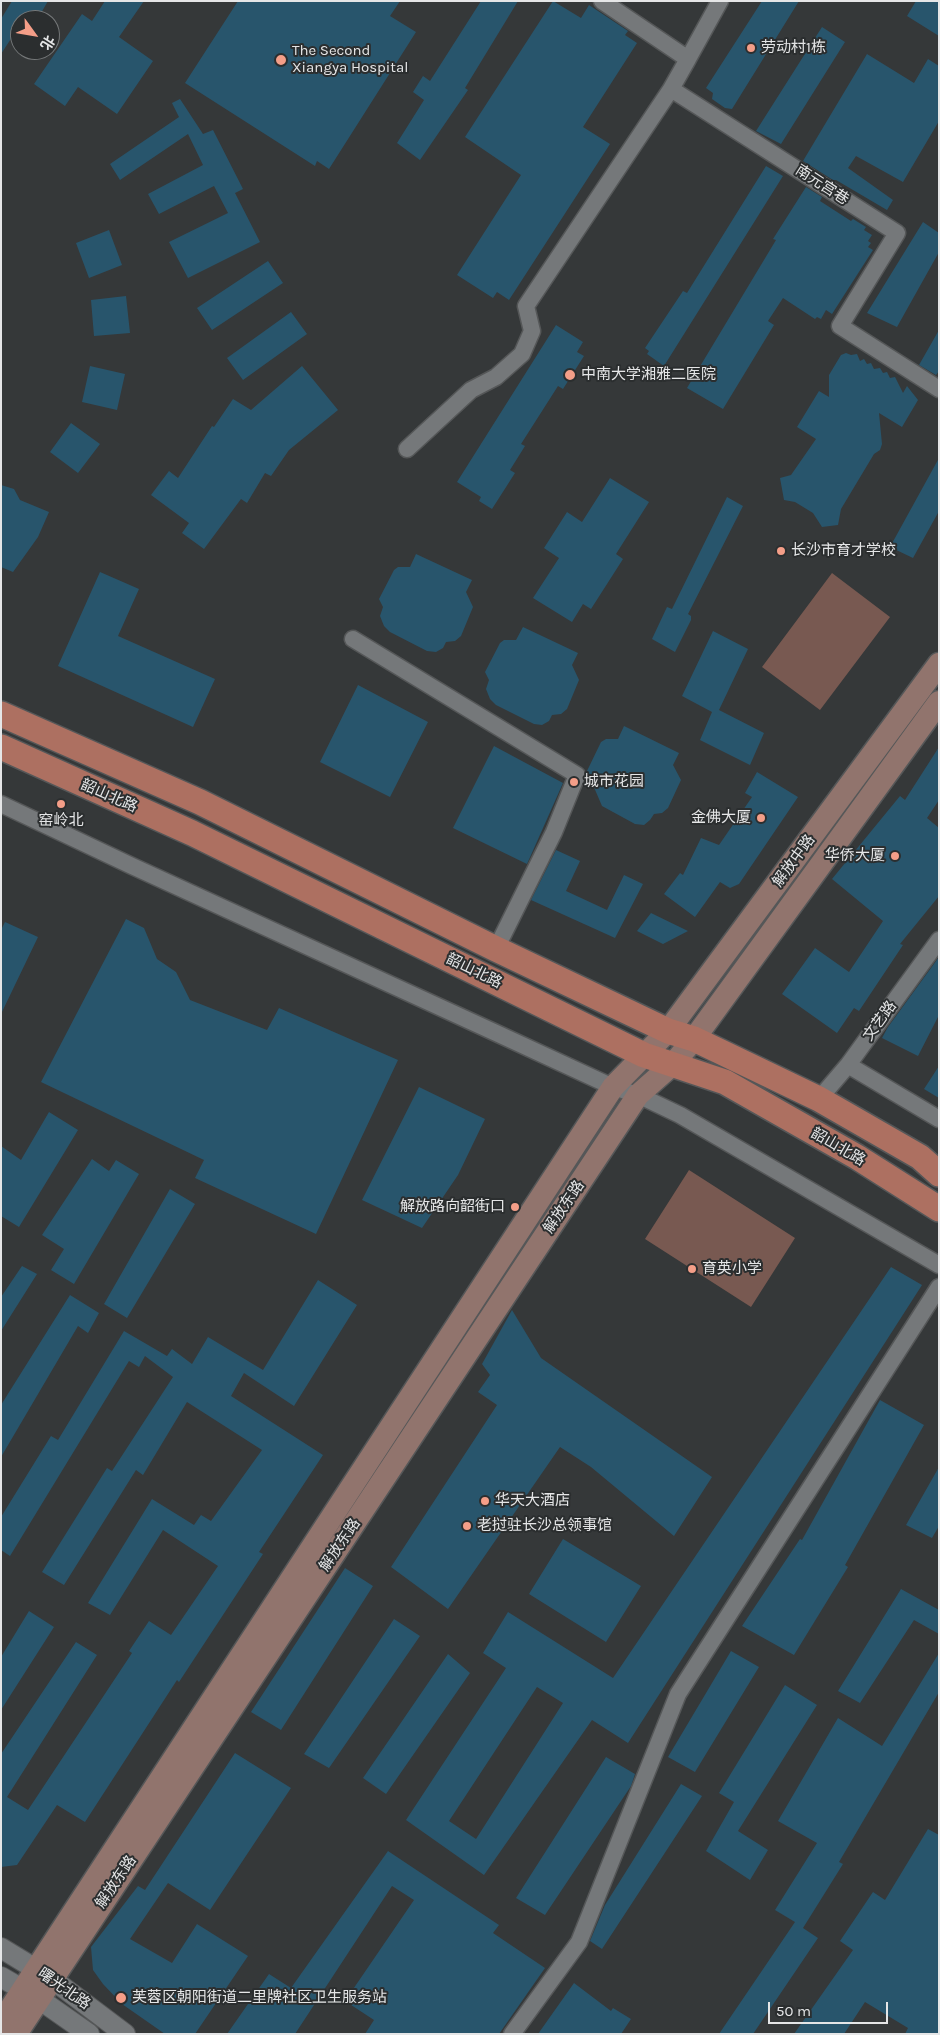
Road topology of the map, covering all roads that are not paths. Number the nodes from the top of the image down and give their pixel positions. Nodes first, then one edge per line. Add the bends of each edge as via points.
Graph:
1 (602, 1) edge
2 (720, 1) edge
3 (688, 59) junction
4 (671, 89) junction
5 (939, 389) edge
6 (407, 449) dead end
7 (353, 640) dead end
8 (939, 664) edge
9 (939, 702) edge
10 (1, 714) edge
11 (1, 747) edge
12 (1, 804) edge
13 (937, 946) edge
14 (496, 949) junction
15 (668, 1031) junction
16 (694, 1040) junction
17 (644, 1054) junction
18 (673, 1064) junction
19 (848, 1066) junction
20 (613, 1087) junction
21 (638, 1095) junction
22 (818, 1099) junction
23 (939, 1119) edge
24 (929, 1160) edge
25 (939, 1174) edge
26 (936, 1209) edge
27 (939, 1265) edge
28 (939, 1287) edge
29 (1, 1948) edge
30 (44, 1974) junction
31 (1, 1977) edge
32 (31, 1995) junction
33 (1, 2023) edge
34 (16, 2034) edge
35 (89, 2034) edge
36 (125, 2034) edge
37 (512, 2034) edge

1 - 3 street
2 - 3 street
3 - 4 street
4 - 5 street, 南元宫巷 via 897,233 840,326
4 - 6 street via 526,306 532,332 522,354 496,377 471,390
7 - 14 street via 577,775 554,832
8 - 15 main road, 解放中路
9 - 16 main road, 解放中路
10 - 14 main road, 韶山北路 via 200,802
11 - 17 main road, 韶山北路 via 192,833
12 - 20 street
13 - 19 street, 文艺路
14 - 15 main road, 韶山北路
15 - 16 main road, 韶山北路
15 - 17 main road, 解放中路
16 - 18 main road, 解放中路
16 - 22 main road, 韶山北路
17 - 18 main road, 韶山北路
17 - 20 main road, 解放东路
18 - 21 main road, 解放东路
18 - 26 main road, 韶山北路 via 725,1082 857,1157
19 - 22 street, 文艺路
19 - 23 street
20 - 21 street
20 - 30 main road, 解放东路
21 - 27 street via 680,1115
21 - 30 main road, 解放东路
22 - 24 main road, 韶山北路
24 - 25 main road, 韶山北路
28 - 37 street via 678,1694 579,1942
29 - 30 street, 曙光北路
30 - 32 main road, 解放东路
30 - 36 street, 曙光北路
31 - 32 street, 曙光北路
32 - 33 main road, 解放东路
32 - 34 main road, 解放东路
32 - 35 street, 曙光北路

